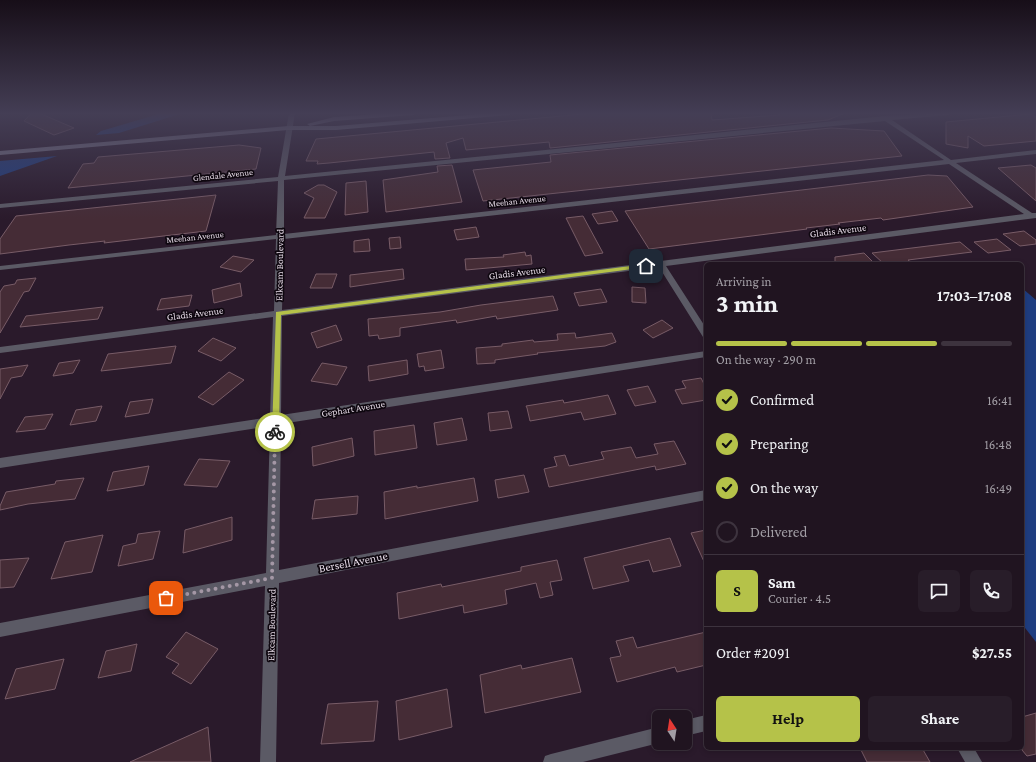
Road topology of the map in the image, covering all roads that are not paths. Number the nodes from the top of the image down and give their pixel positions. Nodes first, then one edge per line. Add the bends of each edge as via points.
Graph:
1 (51, 149) edge
2 (285, 149) edge
3 (583, 149) edge
4 (930, 149) edge
5 (1036, 152) edge
6 (0, 153) edge
7 (950, 162) junction
8 (281, 178) junction
9 (0, 206) edge
10 (1034, 217) edge
11 (280, 237) junction
12 (661, 264) junction
13 (0, 268) edge
14 (278, 314) junction
15 (704, 332) edge
16 (0, 350) edge
17 (704, 354) edge
18 (275, 420) junction
19 (0, 463) edge
20 (704, 495) edge
21 (272, 578) junction
22 (0, 630) edge
23 (704, 723) edge
24 (692, 726) edge
25 (652, 737) edge
26 (966, 750) edge
27 (268, 762) edge
28 (551, 762) edge
29 (974, 762) edge

1 - 6 street
2 - 8 street, Elkcam Boulevard
3 - 8 street, Glendale Avenue
4 - 7 street
5 - 7 street, Meehan Avenue
7 - 10 street
7 - 11 street, Meehan Avenue
8 - 9 street, Glendale Avenue
8 - 11 street, Elkcam Boulevard
10 - 12 street, Gladis Avenue
11 - 13 street, Meehan Avenue
11 - 14 street, Elkcam Boulevard
12 - 14 street, Gladis Avenue
12 - 15 street
14 - 16 street, Gladis Avenue
14 - 18 street, Elkcam Boulevard
17 - 18 street, Gephart Avenue
18 - 19 street, Gephart Avenue
18 - 21 street, Elkcam Boulevard
20 - 21 street, Bersell Avenue
21 - 22 street, Bersell Avenue
21 - 27 street, Elkcam Boulevard
23 - 24 street
25 - 28 street
26 - 29 street

